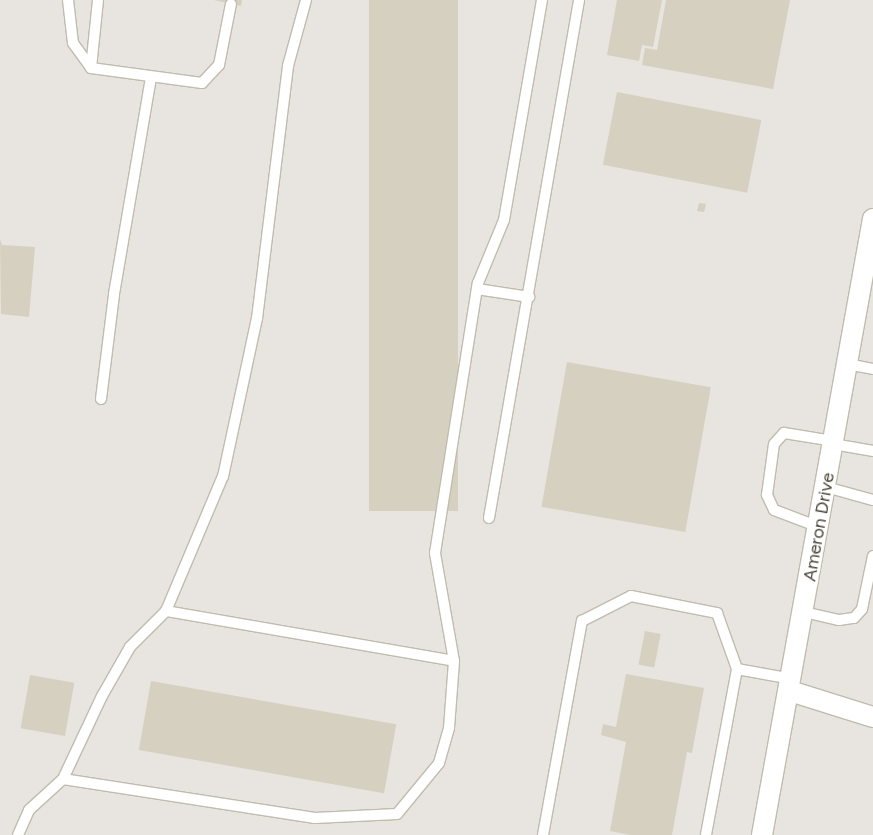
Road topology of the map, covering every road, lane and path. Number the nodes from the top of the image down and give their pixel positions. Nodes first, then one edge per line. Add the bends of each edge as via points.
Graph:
1 (68, 0) edge
2 (98, 0) edge
3 (306, 0) edge
4 (542, 0) edge
5 (579, 0) edge
6 (231, 4) dead end
7 (91, 68) junction
8 (151, 77) junction
9 (872, 232) edge
10 (477, 288) junction
11 (529, 296) junction
12 (866, 301) edge
13 (847, 364) junction
14 (873, 370) edge
15 (101, 399) dead end
16 (834, 442) junction
17 (873, 451) edge
18 (826, 487) junction
19 (873, 500) edge
20 (489, 518) dead end
21 (819, 527) junction
22 (873, 556) edge
23 (166, 611) junction
24 (804, 612) junction
25 (454, 661) junction
26 (737, 669) junction
27 (791, 685) junction
28 (873, 717) edge
29 (63, 779) junction
30 (18, 835) edge
31 (543, 835) edge
32 (706, 835) edge
33 (762, 835) edge

1 - 7 lane via 73,43
2 - 7 lane
3 - 23 lane via 288,66 257,318 223,476
4 - 10 lane via 504,220
5 - 11 lane
6 - 8 lane via 219,65 202,83
7 - 8 lane
8 - 15 lane via 114,294
9 - 12 street, Ameron Drive
10 - 11 lane
10 - 25 lane via 435,553
11 - 20 lane
12 - 13 street, Ameron Drive
13 - 14 lane
13 - 16 street, Ameron Drive
16 - 17 lane
16 - 18 street, Ameron Drive
16 - 21 lane via 784,432 774,444 767,495 774,510
18 - 19 lane
18 - 21 street, Ameron Drive
21 - 24 street, Ameron Drive
22 - 24 lane via 862,609 854,618 839,620
23 - 25 lane
23 - 29 lane via 130,647
24 - 27 street, Ameron Drive
25 - 29 lane via 449,728 439,763 397,814 315,818
26 - 27 lane
26 - 31 lane via 717,613 631,596 582,621
26 - 32 lane
27 - 28 street
27 - 33 street, Ameron Drive
29 - 30 lane via 29,810

